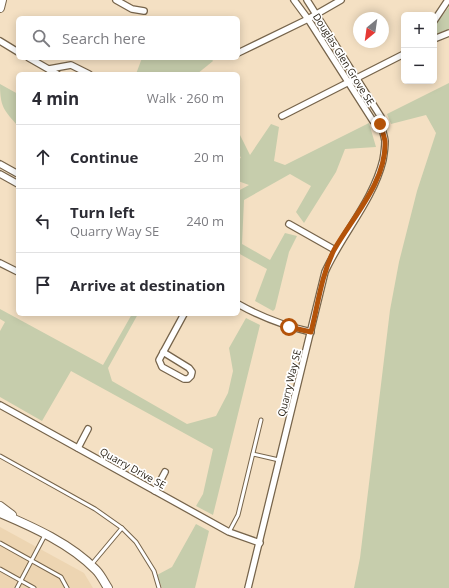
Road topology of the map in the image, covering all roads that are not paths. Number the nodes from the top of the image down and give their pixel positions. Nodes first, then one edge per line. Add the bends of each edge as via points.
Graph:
1 (2, 0) edge
2 (116, 0) edge
3 (294, 0) edge
4 (307, 0) edge
5 (341, 0) edge
6 (448, 0) edge
7 (0, 8) edge
8 (144, 11) dead end
9 (317, 14) junction
10 (437, 16) edge
11 (308, 19) junction
12 (449, 33) edge
13 (437, 38) edge
14 (0, 41) edge
15 (16, 51) edge
16 (240, 52) edge
17 (401, 56) edge
18 (33, 60) edge
19 (49, 69) junction
20 (54, 72) edge
21 (85, 72) edge
22 (357, 78) junction
23 (348, 83) junction
24 (282, 116) dead end
25 (380, 124) junction
26 (0, 164) edge
27 (16, 173) edge
28 (0, 174) edge
29 (16, 183) edge
30 (290, 224) dead end
31 (335, 250) junction
32 (0, 262) edge
33 (16, 271) edge
34 (240, 305) edge
35 (183, 316) edge
36 (311, 332) junction
37 (163, 352) junction
38 (0, 406) edge
39 (261, 420) dead end
40 (88, 429) dead end
41 (78, 448) junction
42 (253, 454) junction
43 (0, 456) edge
44 (280, 461) junction
45 (165, 472) dead end
46 (155, 491) junction
47 (0, 506) edge
48 (0, 513) edge
49 (24, 523) junction
50 (122, 528) junction
51 (229, 532) junction
52 (45, 535) junction
53 (260, 543) junction
54 (0, 544) edge
55 (31, 561) junction
56 (91, 565) junction
57 (0, 569) edge
58 (21, 581) junction
59 (17, 588) edge
60 (34, 588) edge
61 (67, 588) edge
62 (108, 588) edge
63 (159, 588) edge
64 (248, 588) edge

1 - 7 street
2 - 8 street
3 - 11 street, Douglas Glen Grove SE
4 - 9 street, Douglas Glen Grove SE
5 - 9 street
6 - 10 street
9 - 11 street
9 - 22 street, Douglas Glen Grove SE
11 - 16 street
11 - 23 street, Douglas Glen Grove SE
12 - 13 street
14 - 15 street
17 - 22 street
18 - 19 street
19 - 20 street
19 - 21 street via 72,65
22 - 23 street
22 - 25 street, Douglas Glen Grove SE via 381,117
23 - 24 street
23 - 25 street, Douglas Glen Grove SE via 373,121
25 - 31 street, Quarry Way SE via 385,141 373,190
26 - 27 street
28 - 29 street
30 - 31 street
31 - 36 street, Quarry Way SE via 325,272
32 - 33 street
34 - 36 street via 289,327
35 - 37 street
36 - 44 street, Quarry Way SE
37 - 37 street via 159,360 162,367 184,379 191,376 190,368
38 - 41 street, Quarry Drive SE
39 - 42 lane
40 - 41 street
41 - 46 street, Quarry Drive SE
42 - 44 lane
42 - 51 lane via 238,515
43 - 50 lane via 95,509
44 - 53 street, Quarry Way SE
45 - 46 street
46 - 51 street, Quarry Drive SE
47 - 49 street
48 - 49 street
49 - 52 street
50 - 56 lane
50 - 63 lane via 136,542 154,571
51 - 53 street, Quarry Drive SE
52 - 55 lane
52 - 56 street via 76,552
53 - 64 street, Quarry Way SE
54 - 55 lane
55 - 58 lane
55 - 61 lane via 61,577
56 - 62 street
57 - 58 lane
58 - 59 lane
58 - 60 lane

